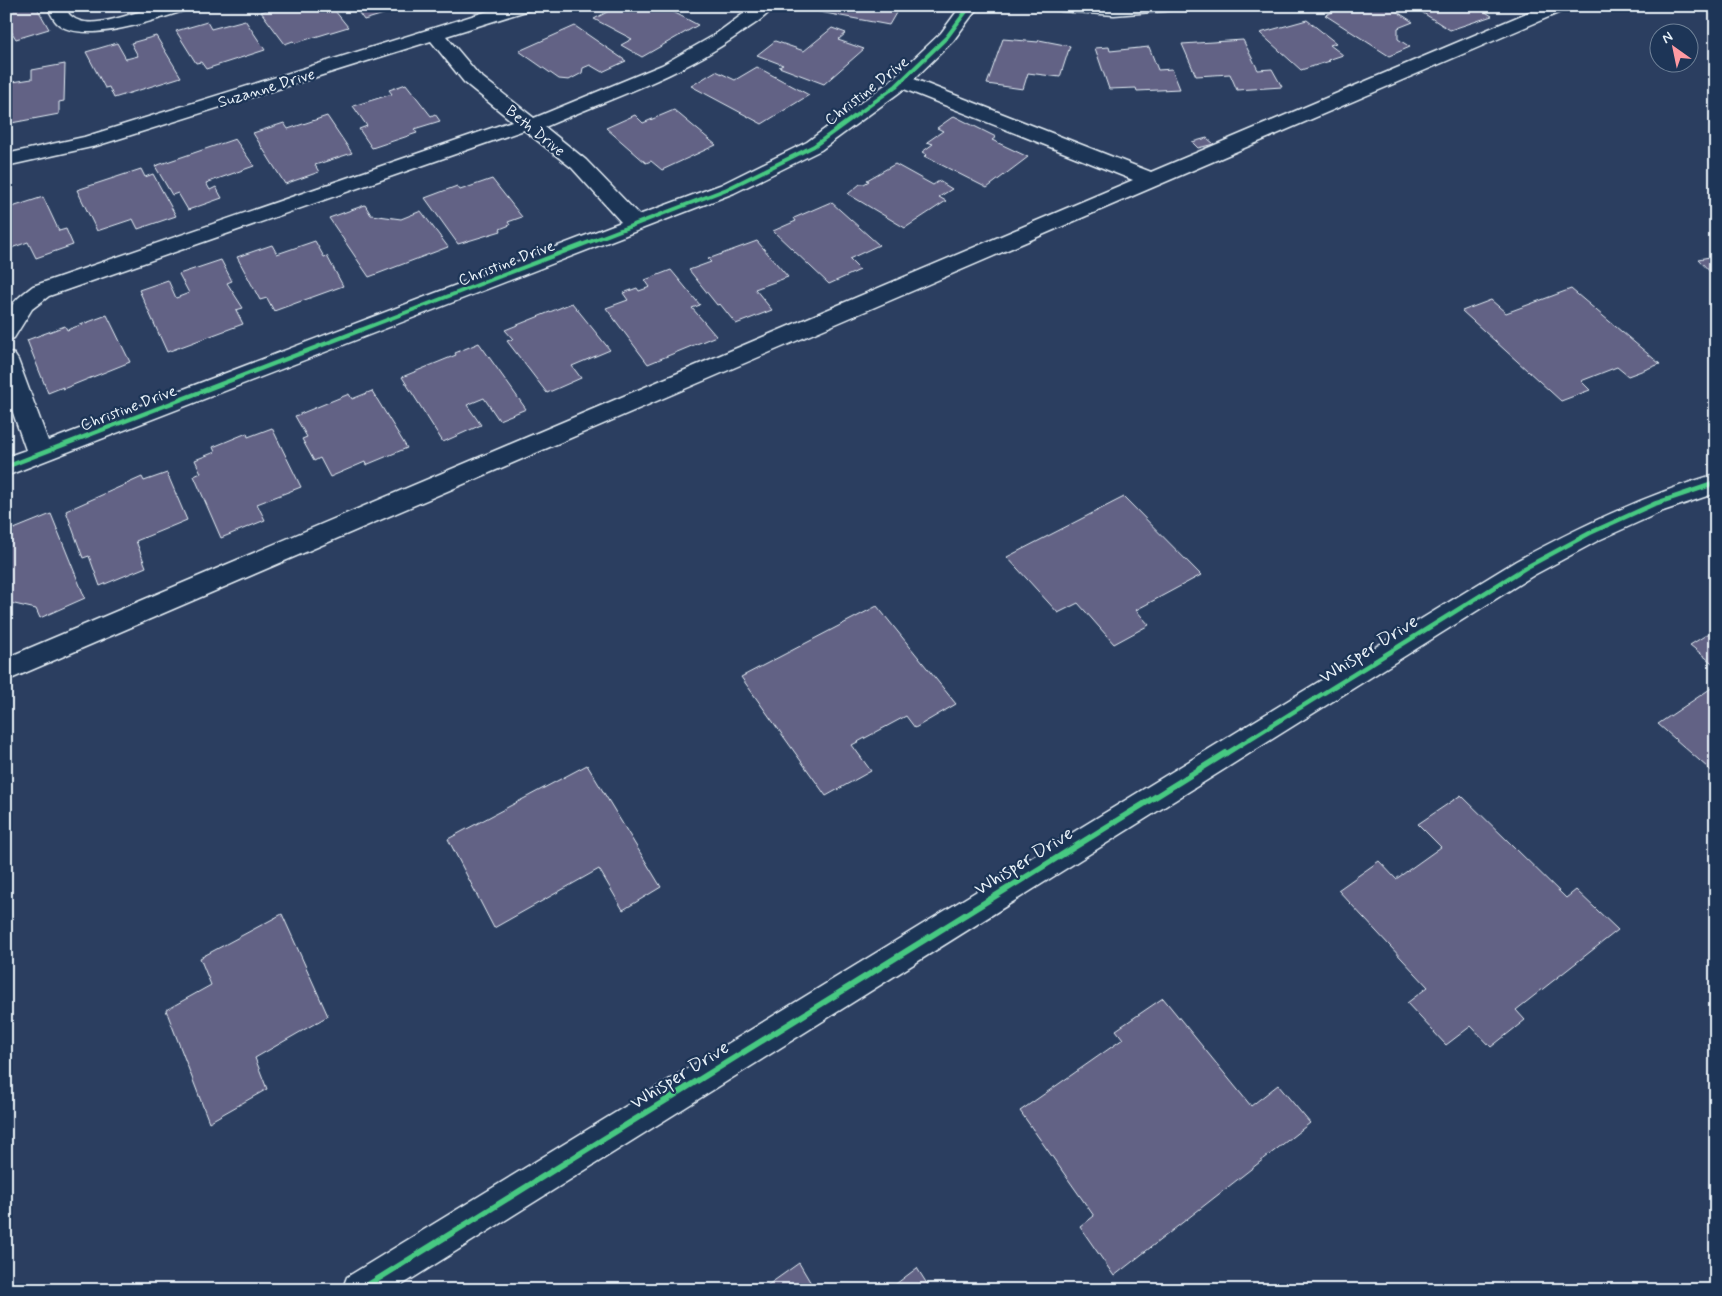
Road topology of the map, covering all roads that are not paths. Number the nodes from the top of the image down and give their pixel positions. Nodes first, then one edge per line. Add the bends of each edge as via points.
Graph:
1 (56, 6) edge
2 (180, 6) edge
3 (464, 6) edge
4 (523, 6) edge
5 (765, 6) edge
6 (970, 6) edge
7 (1062, 6) edge
8 (1165, 6) edge
9 (1558, 6) edge
10 (477, 21) junction
11 (435, 34) junction
12 (902, 81) junction
13 (529, 124) junction
14 (6, 160) edge
15 (1152, 180) junction
16 (636, 226) junction
17 (6, 333) edge
18 (6, 360) edge
19 (40, 454) junction
20 (6, 467) edge
21 (1716, 483) edge
22 (6, 670) edge
23 (360, 1290) edge

1 - 2 street via 63,19 89,27 123,22
3 - 10 street
4 - 10 street, Suzanne Drive
5 - 13 street via 745,24 702,52 636,84
6 - 12 street, Christine Drive via 947,38
7 - 8 street via 1095,10
9 - 15 street
10 - 11 street, Suzanne Drive
11 - 13 street, Beth Drive via 471,78
11 - 14 street, Suzanne Drive via 89,142
12 - 15 street
12 - 16 street, Christine Drive via 814,146 727,189
13 - 16 street, Beth Drive via 579,164
13 - 17 street via 41,291 24,304
15 - 22 street
16 - 19 street, Christine Drive
18 - 19 street
19 - 20 street, Christine Drive
21 - 23 street, Whisper Drive via 1654,504 1590,533 1526,568

